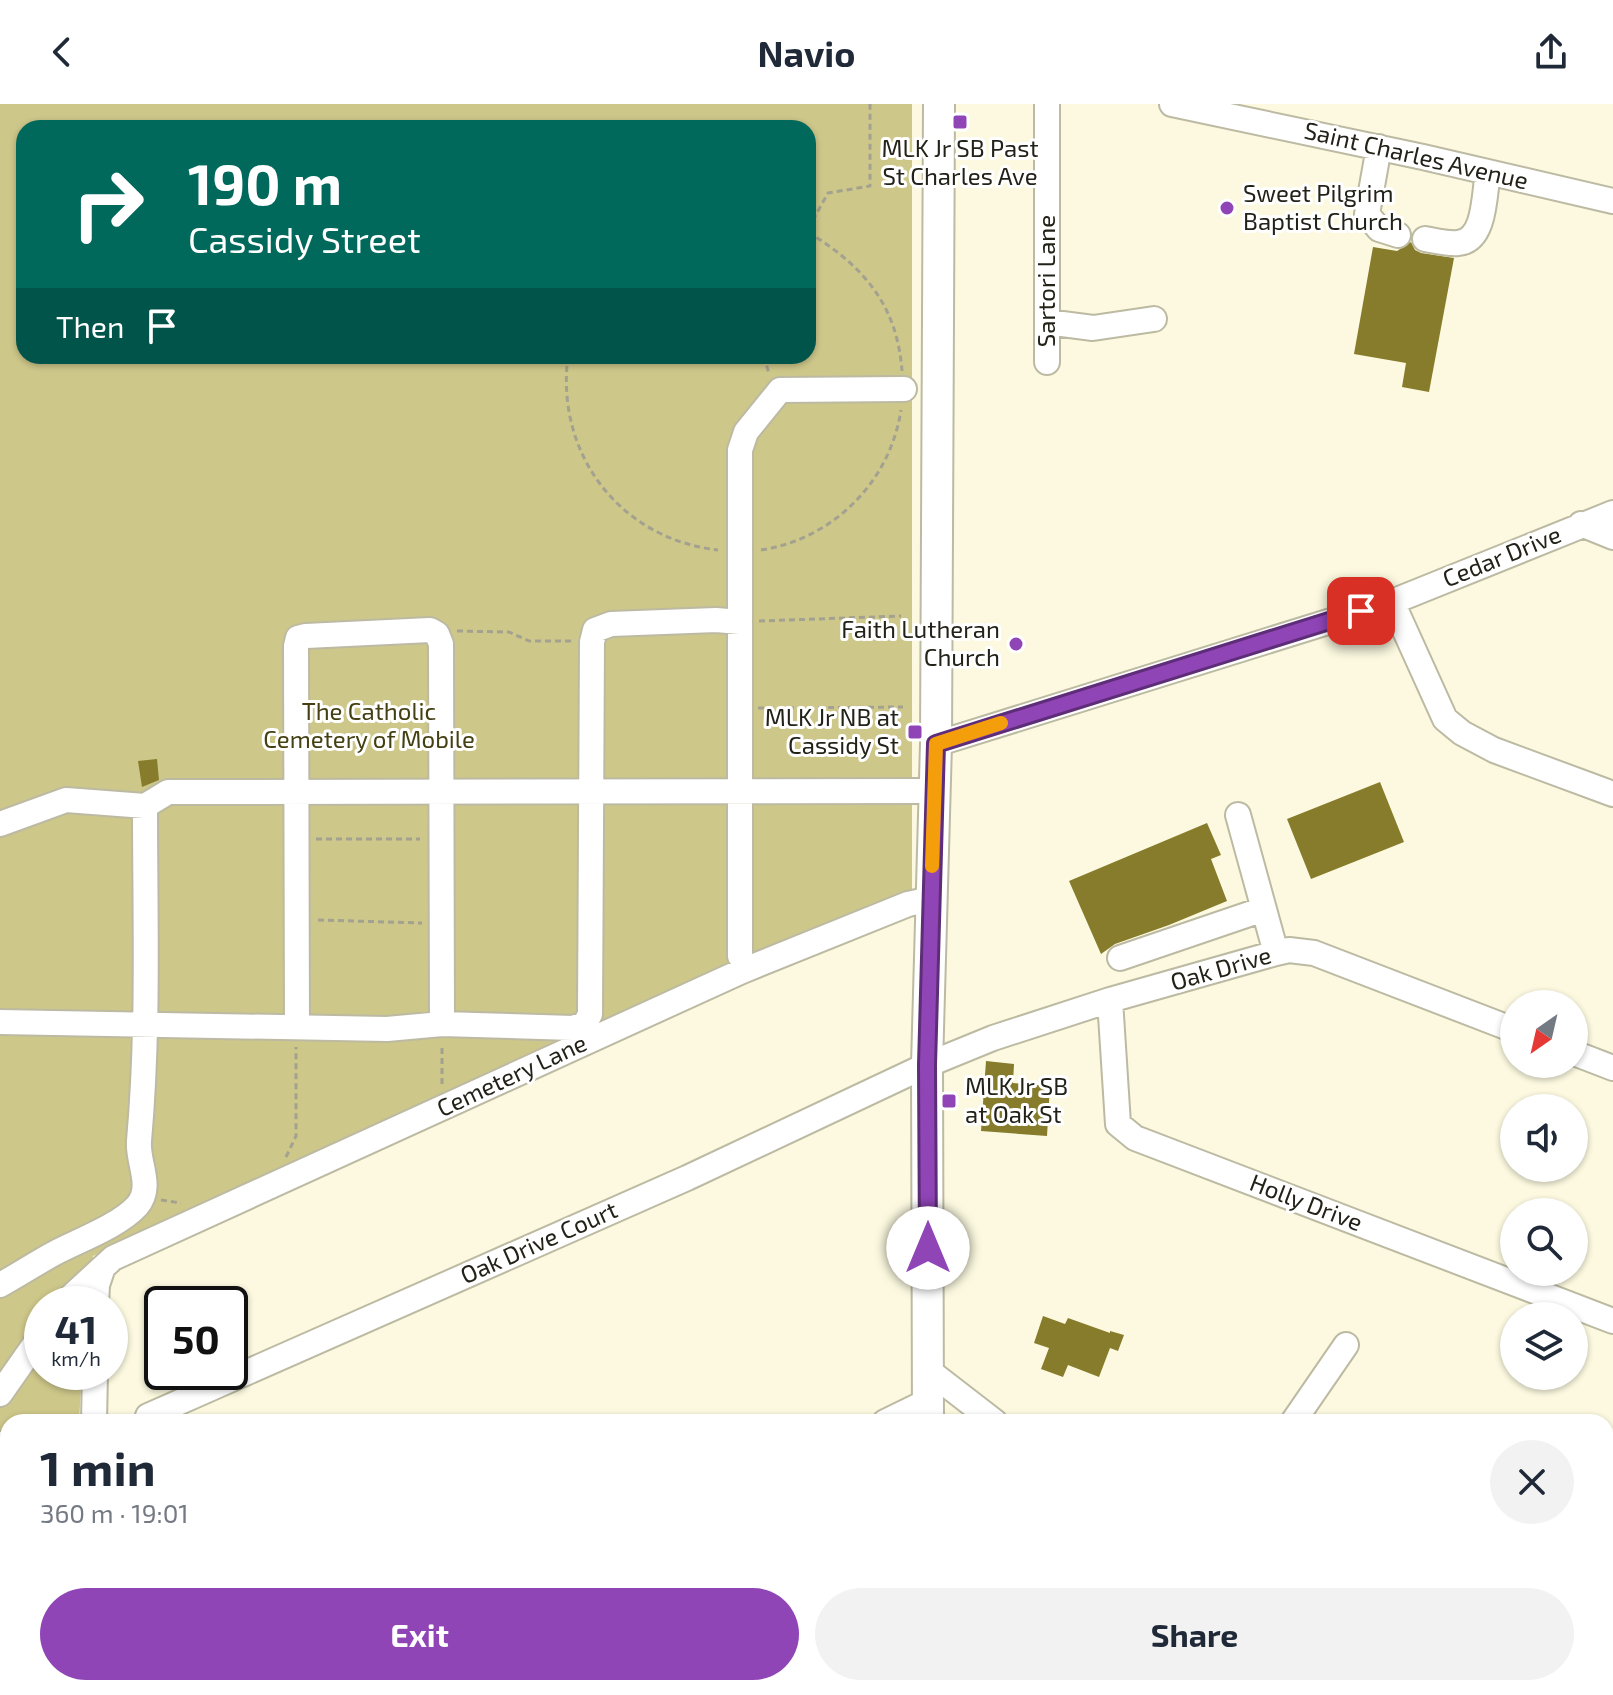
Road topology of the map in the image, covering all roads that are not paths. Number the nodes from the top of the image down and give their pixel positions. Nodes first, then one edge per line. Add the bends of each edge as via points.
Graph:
1 (939, 104) edge
2 (1047, 104) edge
3 (1172, 104) edge
4 (1252, 112) edge
5 (1379, 147) junction
6 (1488, 172) junction
7 (1613, 201) edge
8 (1398, 235) dead end
9 (1425, 239) dead end
10 (1154, 319) dead end
11 (1047, 322) junction
12 (1047, 362) dead end
13 (771, 374) edge
14 (904, 389) dead end
15 (1613, 513) edge
16 (1581, 524) junction
17 (1613, 537) edge
18 (1392, 602) junction
19 (740, 622) junction
20 (936, 744) junction
21 (934, 791) junction
22 (295, 792) junction
23 (442, 792) junction
24 (592, 792) junction
25 (740, 792) junction
26 (1613, 794) edge
27 (145, 806) junction
28 (1238, 815) dead end
29 (0, 824) edge
30 (931, 899) junction
31 (1264, 909) junction
32 (1276, 953) junction
33 (740, 956) dead end
34 (1120, 958) dead end
35 (1110, 1000) junction
36 (0, 1022) edge
37 (145, 1023) junction
38 (442, 1024) junction
39 (1500, 1025) edge
40 (297, 1027) junction
41 (1588, 1058) edge
42 (927, 1065) junction
43 (1613, 1068) edge
44 (102, 1270) junction
45 (0, 1285) edge
46 (84, 1286) edge
47 (97, 1286) edge
48 (1613, 1321) edge
49 (1346, 1345) dead end
50 (24, 1360) edge
51 (929, 1371) junction
52 (95, 1390) edge
53 (0, 1394) edge
54 (928, 1412) edge
55 (94, 1414) edge
56 (153, 1414) edge
57 (985, 1414) edge
58 (1299, 1414) edge

1 - 20 main road
2 - 11 street, Sartori Lane
3 - 4 street, Saint Charles Avenue
4 - 5 street, Saint Charles Avenue
5 - 6 street, Saint Charles Avenue
5 - 8 street via 1367,214 1379,229
6 - 7 street, Saint Charles Avenue
6 - 9 street via 1473,236 1461,243
10 - 11 street via 1093,328
11 - 12 street, Sartori Lane
13 - 14 street
13 - 19 street via 740,450
15 - 16 street, Cedar Drive
16 - 17 street
16 - 18 street, Cedar Drive
18 - 20 street, Cedar Drive
18 - 26 street via 1445,719 1494,750
19 - 24 street via 611,624 595,630
19 - 25 street
20 - 21 main road
21 - 25 street
21 - 30 main road
22 - 23 street
22 - 23 street via 298,638 430,630 441,644
22 - 27 street via 168,792
22 - 40 street
23 - 24 street
23 - 38 street
24 - 25 street
24 - 38 street via 590,1014 585,1024
25 - 33 street
27 - 29 street via 66,800
27 - 37 street
28 - 31 street
30 - 42 main road
30 - 44 street, Cemetery Lane via 742,971 113,1258
31 - 32 street
31 - 34 street
32 - 35 street, Oak Drive
32 - 39 street, Oak Drive via 1314,953
35 - 42 street, Oak Drive
35 - 48 street, Holly Drive via 1118,1124 1135,1138
36 - 37 street
37 - 40 street
37 - 45 street via 139,1150 146,1175 141,1198 118,1220
38 - 40 street
41 - 43 street
42 - 51 main road
42 - 56 street, Oak Drive Court via 687,1178
44 - 46 street, Cemetery Lane
44 - 47 street
49 - 58 street
50 - 53 street
51 - 54 main road
51 - 57 street
52 - 55 street

